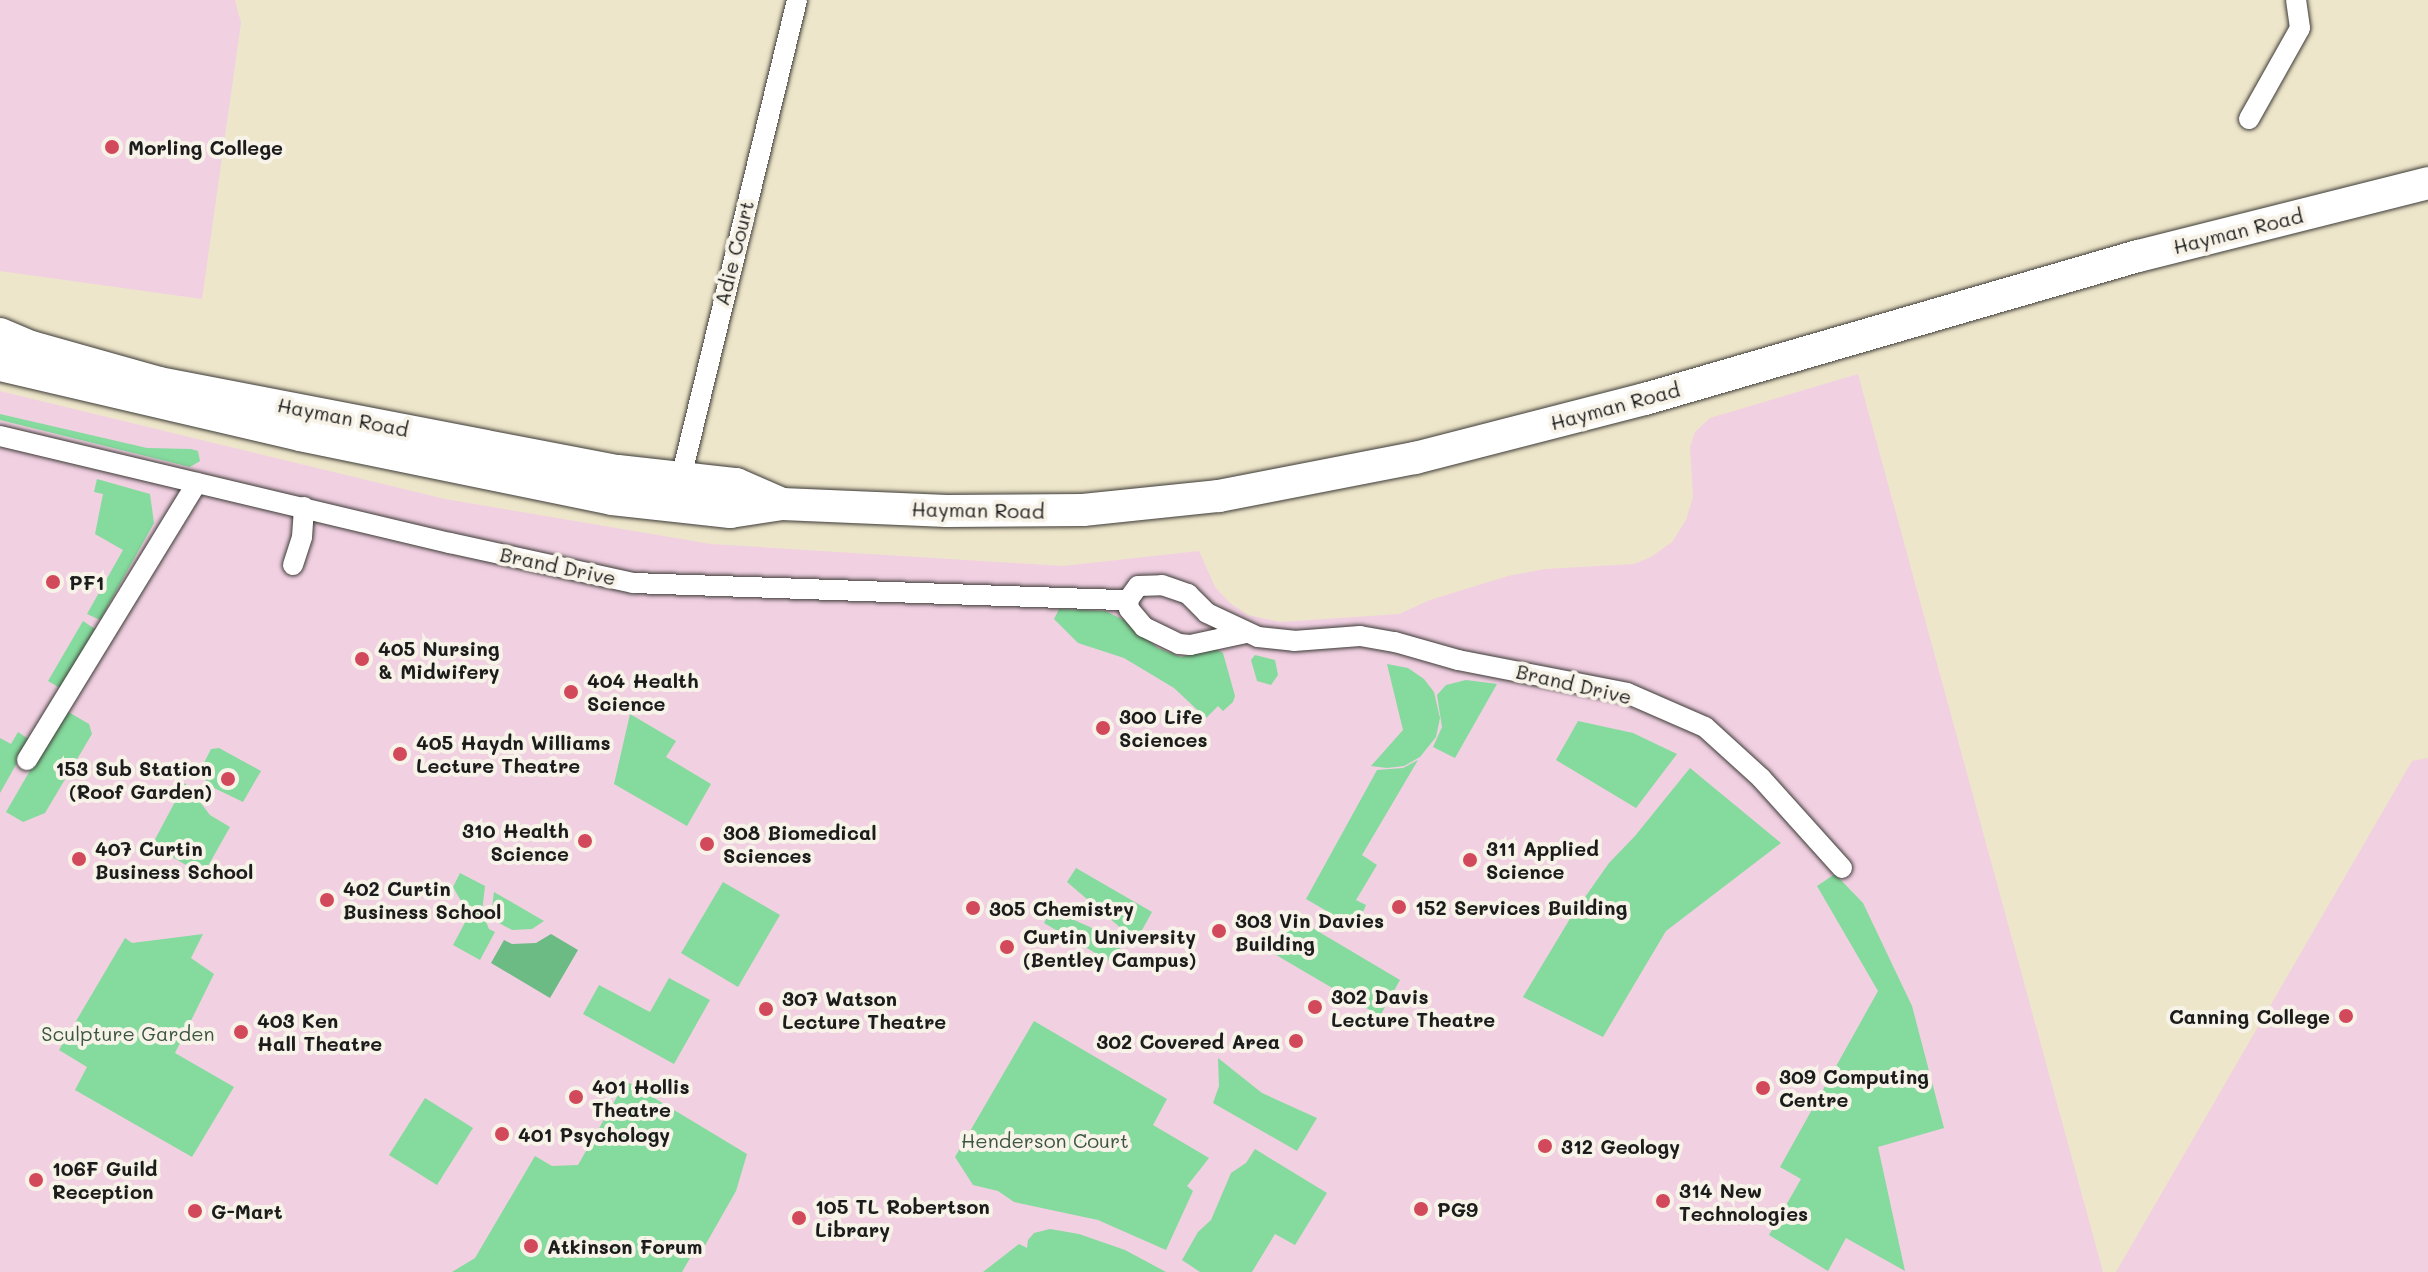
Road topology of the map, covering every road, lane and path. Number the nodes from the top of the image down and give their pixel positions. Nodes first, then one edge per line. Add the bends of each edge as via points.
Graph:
1 (797, 0) edge
2 (2296, 0) edge
3 (2249, 119) dead end
4 (2428, 183) edge
5 (0, 334) edge
6 (0, 365) edge
7 (0, 436) edge
8 (197, 483) junction
9 (678, 492) junction
10 (304, 507) junction
11 (293, 565) dead end
12 (1128, 600) junction
13 (1207, 613) junction
14 (1246, 633) junction
15 (1197, 643) junction
16 (27, 760) dead end
17 (1842, 868) dead end

1 - 9 street, Adie Court
2 - 3 street via 2300,28
4 - 9 main road, Hayman Road via 2138,256 1617,406 1307,481 1083,510 782,504 736,484
5 - 9 main road, Hayman Road via 159,383 618,471
6 - 9 main road, Hayman Road via 300,435 612,499
7 - 8 street, Brand Drive
8 - 10 street, Brand Drive
8 - 16 street
10 - 11 street
10 - 12 street, Brand Drive via 633,583
12 - 13 street, Brand Drive via 1138,586 1162,585 1188,594
12 - 15 street, Brand Drive via 1136,620 1155,635 1179,644
13 - 14 street, Brand Drive
13 - 15 street via 1209,629
14 - 15 street, Brand Drive
14 - 17 street, Brand Drive via 1276,641 1360,636 1627,693 1705,727 1761,778

